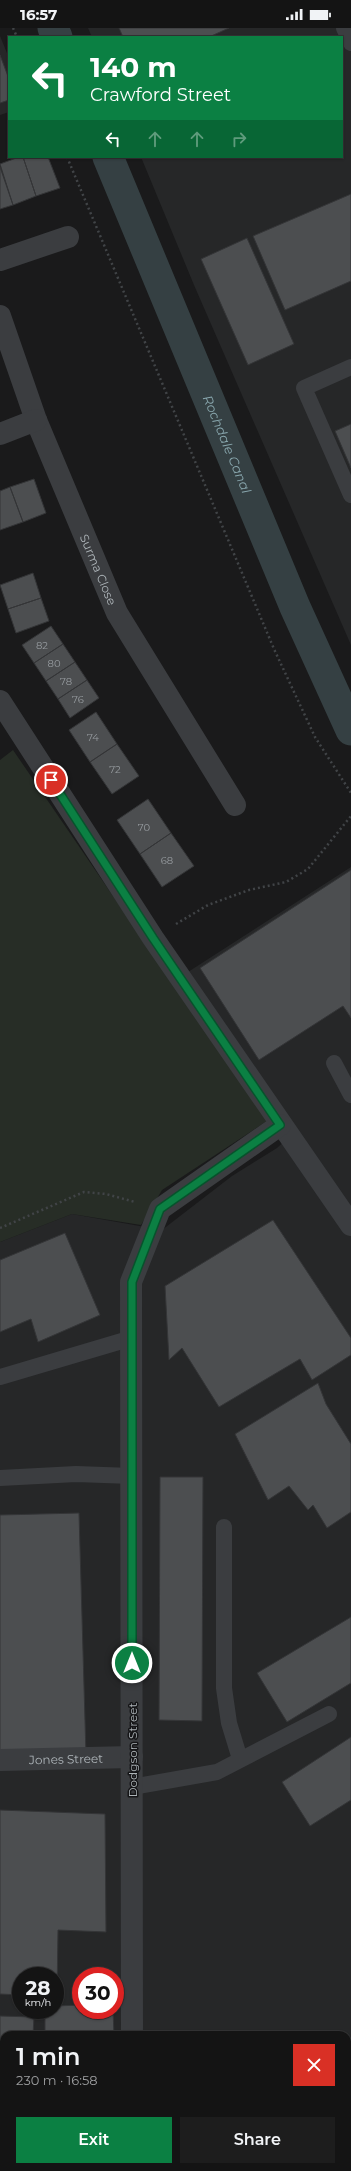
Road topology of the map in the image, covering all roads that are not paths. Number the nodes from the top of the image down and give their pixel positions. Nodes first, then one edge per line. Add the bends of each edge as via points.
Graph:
1 (344, 28) edge
2 (351, 43) edge
3 (68, 237) dead end
4 (0, 260) edge
5 (0, 316) edge
6 (351, 367) edge
7 (36, 420) junction
8 (0, 434) edge
9 (351, 495) edge
10 (0, 701) edge
11 (235, 805) dead end
12 (334, 1064) dead end
13 (351, 1095) edge
14 (280, 1125) junction
15 (351, 1225) edge
16 (132, 1338) junction
17 (0, 1377) edge
18 (132, 1476) junction
19 (0, 1478) edge
20 (224, 1527) dead end
21 (329, 1714) dead end
22 (132, 1757) junction
23 (240, 1759) junction
24 (0, 1760) edge
25 (132, 1787) junction
26 (132, 2031) edge

1 - 2 lane
3 - 4 street
5 - 7 street, Surma Close
6 - 9 lane via 304,388
7 - 8 street
7 - 11 street, Surma Close via 117,613
10 - 14 street via 153,938
12 - 13 lane
14 - 15 street
14 - 16 street, Dodgson Street via 160,1209 132,1282
16 - 17 lane
16 - 18 street, Dodgson Street
18 - 19 lane via 76,1474
18 - 22 street, Dodgson Street
20 - 23 lane via 224,1688 229,1723
21 - 23 lane
22 - 24 street, Jones Street
22 - 25 street, Dodgson Street
23 - 25 lane via 217,1772
25 - 26 street, Dodgson Street

